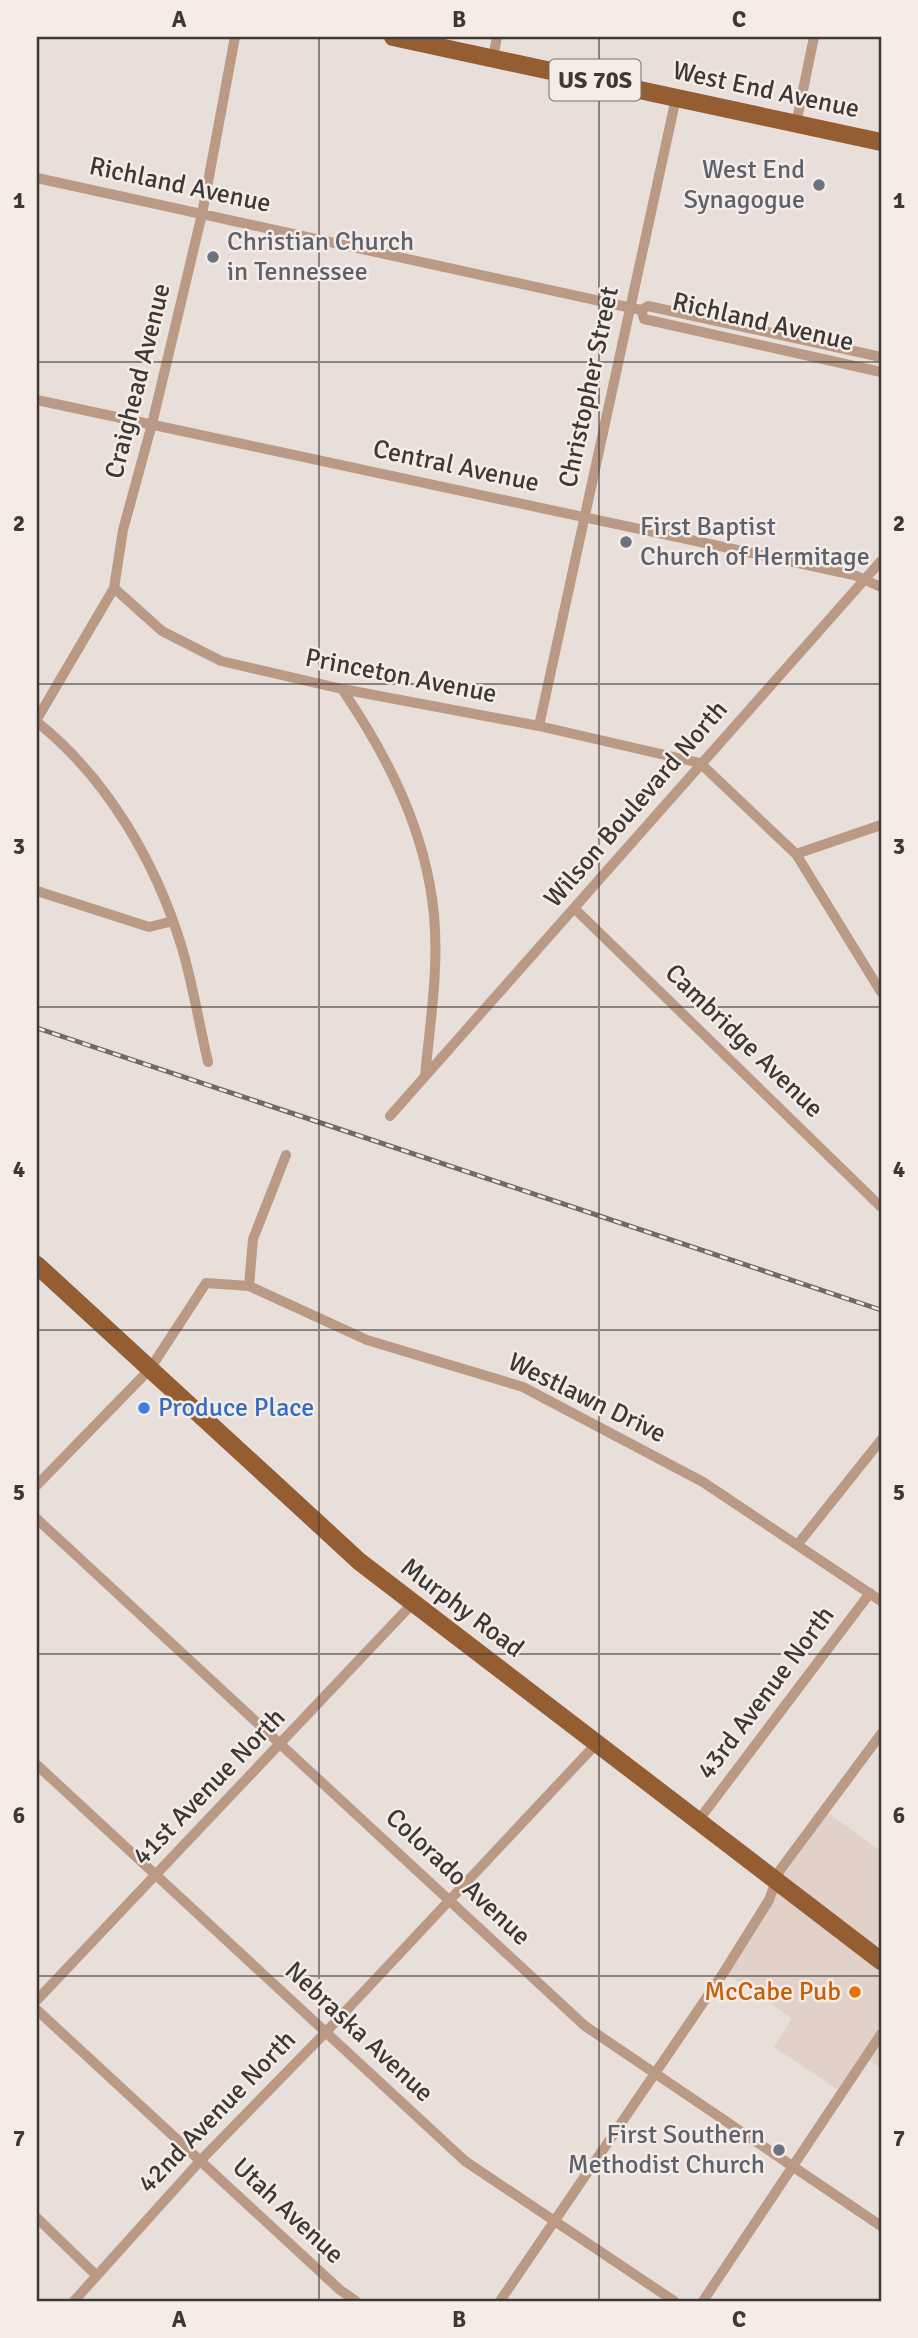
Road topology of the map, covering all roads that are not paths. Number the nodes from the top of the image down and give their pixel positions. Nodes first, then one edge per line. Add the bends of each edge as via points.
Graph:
1 (235, 37) edge
2 (393, 37) edge
3 (497, 37) edge
4 (814, 37) edge
5 (492, 58) junction
6 (676, 98) junction
7 (796, 124) junction
8 (881, 142) edge
9 (37, 178) edge
10 (202, 214) junction
11 (635, 309) junction
12 (881, 357) edge
13 (881, 372) edge
14 (37, 400) edge
15 (152, 424) junction
16 (585, 516) junction
17 (881, 561) edge
18 (866, 578) junction
19 (881, 587) edge
20 (114, 588) junction
21 (342, 689) junction
22 (37, 720) edge
23 (539, 726) junction
24 (700, 764) junction
25 (881, 825) edge
26 (796, 854) junction
27 (37, 891) edge
28 (575, 909) junction
29 (173, 921) junction
30 (881, 992) edge
31 (208, 1062) dead end
32 (425, 1076) junction
33 (390, 1115) dead end
34 (286, 1155) dead end
35 (881, 1207) edge
36 (37, 1265) edge
37 (249, 1286) junction
38 (150, 1369) junction
39 (881, 1440) edge
40 (37, 1485) edge
41 (37, 1519) edge
42 (798, 1544) junction
43 (870, 1593) junction
44 (881, 1601) edge
45 (413, 1604) junction
46 (881, 1734) edge
47 (597, 1743) junction
48 (282, 1744) junction
49 (37, 1765) edge
50 (698, 1821) junction
51 (156, 1875) junction
52 (776, 1881) junction
53 (450, 1900) junction
54 (881, 1961) edge
55 (37, 2000) edge
56 (37, 2010) edge
57 (326, 2032) junction
58 (881, 2034) edge
59 (653, 2074) junction
60 (200, 2161) junction
61 (793, 2168) junction
62 (37, 2218) edge
63 (554, 2222) junction
64 (881, 2226) edge
65 (96, 2275) junction
66 (74, 2301) edge
67 (356, 2301) edge
68 (500, 2301) edge
69 (674, 2301) edge
70 (703, 2301) edge

1 - 10 street, Craighead Avenue
2 - 5 main road, West End Avenue / US 70S
3 - 5 street
4 - 7 street
5 - 6 main road, West End Avenue / US 70S
6 - 7 main road, West End Avenue / US 70S
6 - 11 street, Christopher Street
7 - 8 main road, West End Avenue / US 70S
9 - 10 street, Richland Avenue
10 - 11 street, Richland Avenue
10 - 15 street, Craighead Avenue
11 - 12 street, Richland Avenue via 648,306
11 - 13 street, Richland Avenue via 644,319
11 - 16 street, Christopher Street
14 - 15 street, Central Avenue
15 - 16 street, Central Avenue
15 - 20 street, Craighead Avenue via 123,530
16 - 18 street, Central Avenue
16 - 23 street, Christopher Street
17 - 18 street, Wilson Boulevard North
18 - 19 street, Central Avenue
18 - 24 street, Wilson Boulevard North
20 - 21 street, Princeton Avenue via 162,631 221,661
20 - 22 street, Craighead Avenue
21 - 23 street, Princeton Avenue
21 - 32 street via 398,783 425,864 434,915 435,978
22 - 29 street via 102,789 133,835
23 - 24 street, Princeton Avenue
24 - 26 street
24 - 28 street, Wilson Boulevard North
25 - 26 street
26 - 30 street
27 - 29 street via 149,927
28 - 32 street, Wilson Boulevard North
28 - 35 street, Cambridge Avenue
29 - 31 street
32 - 33 street, Wilson Boulevard North
34 - 37 street via 253,1239
36 - 38 main road, Murphy Road
37 - 38 street via 206,1283
37 - 42 street, Westlawn Drive via 367,1340 523,1387 703,1482
38 - 40 street
38 - 45 main road, Murphy Road via 360,1562
39 - 42 street
41 - 48 street, Colorado Avenue
42 - 43 street, Westlawn Drive
43 - 44 street, Westlawn Drive
43 - 50 street, 43rd Avenue North
45 - 47 main road, Murphy Road
45 - 48 street, 41st Avenue North
46 - 52 street
47 - 50 main road, Murphy Road
47 - 53 street, 42nd Avenue North
48 - 51 street, 41st Avenue North
48 - 53 street, Colorado Avenue
49 - 51 street, Nebraska Avenue
50 - 52 main road, Murphy Road
51 - 55 street, 41st Avenue North
51 - 57 street, Nebraska Avenue
52 - 54 main road, Murphy Road
52 - 59 street via 724,1972
53 - 57 street, 42nd Avenue North
53 - 59 street, Colorado Avenue via 585,2026
56 - 60 street, Utah Avenue
57 - 60 street, 42nd Avenue North
57 - 63 street, Nebraska Avenue via 465,2161
58 - 61 street
59 - 61 street, Colorado Avenue
59 - 63 street
60 - 65 street, 42nd Avenue North
60 - 67 street, Utah Avenue
61 - 64 street, Colorado Avenue
61 - 70 street
62 - 65 street
63 - 68 street
63 - 69 street, Nebraska Avenue
65 - 66 street, 42nd Avenue North

